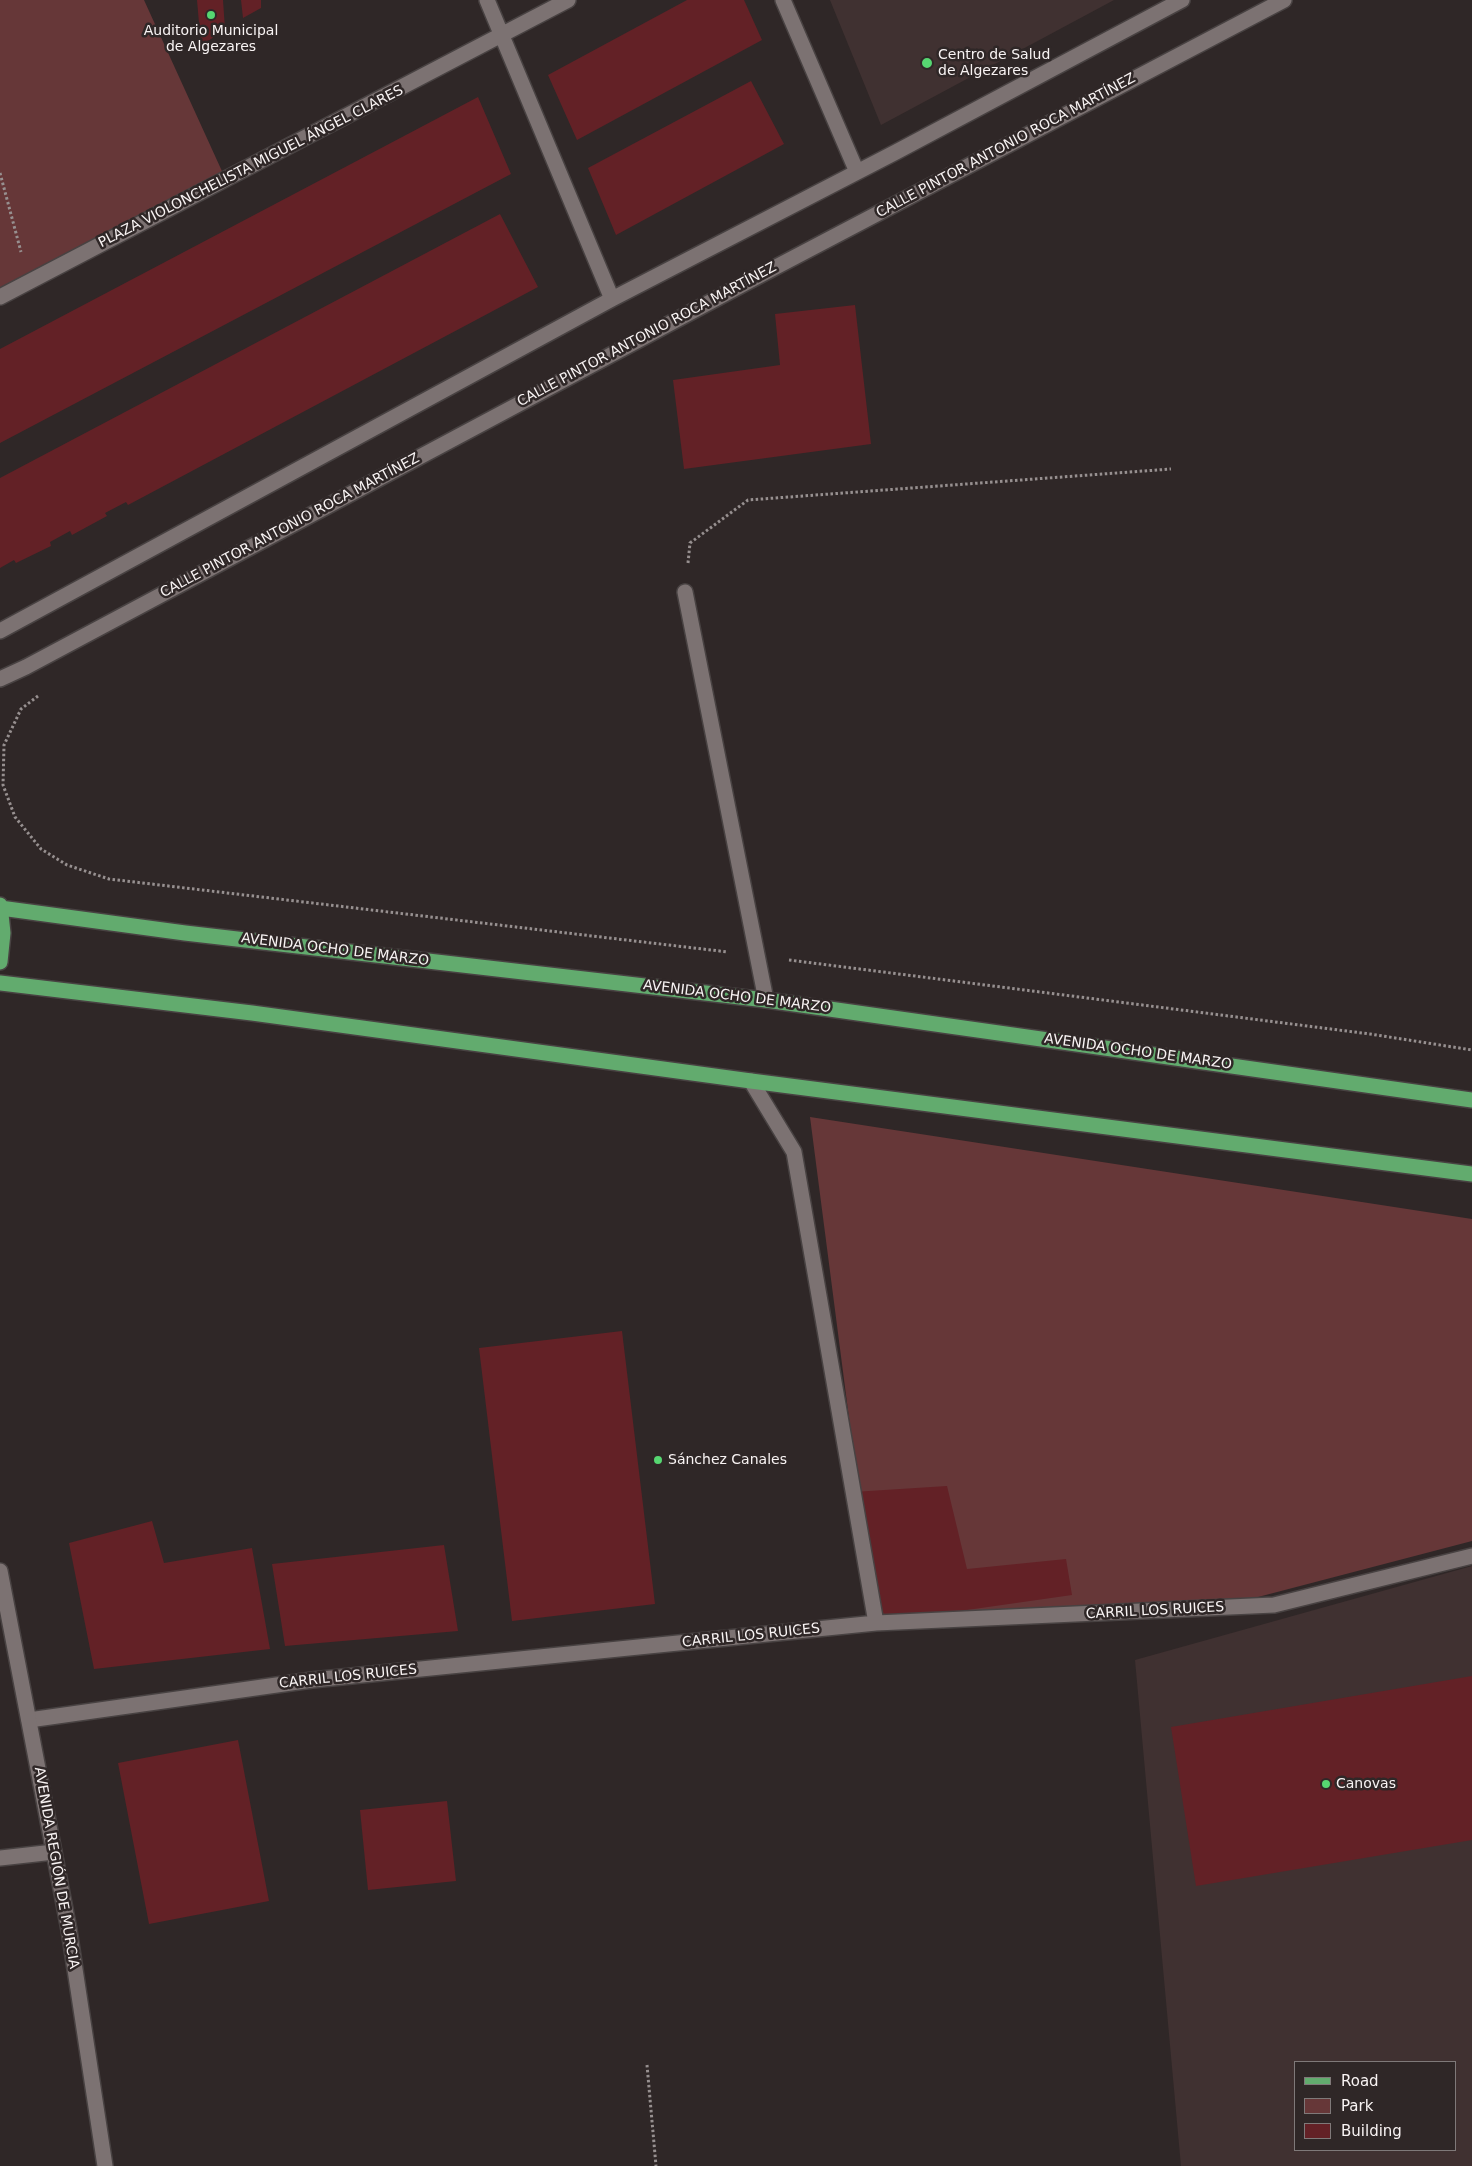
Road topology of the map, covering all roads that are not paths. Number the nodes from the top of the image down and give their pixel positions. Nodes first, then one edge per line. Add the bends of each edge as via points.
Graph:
1 (487, 0) edge
2 (568, 0) edge
3 (783, 0) edge
4 (1182, 0) edge
5 (1284, 0) edge
6 (501, 37) junction
7 (857, 172) junction
8 (0, 297) edge
9 (612, 299) junction
10 (685, 592) road end
11 (0, 632) edge
12 (6, 676) edge
13 (0, 692) edge
14 (0, 907) edge
15 (0, 962) edge
16 (0, 983) edge
17 (766, 1000) junction
18 (751, 1081) junction
19 (1472, 1100) edge
20 (1472, 1174) edge
21 (1472, 1556) edge
22 (0, 1572) edge
23 (876, 1623) junction
24 (29, 1720) junction
25 (54, 1852) junction
26 (0, 1858) edge
27 (105, 2166) edge

1 - 6 street
2 - 6 street, PLAZA VIOLONCHELISTA MIGUEL ÁNGEL CLARES
3 - 7 street
4 - 7 street
5 - 12 street, CALLE PINTOR ANTONIO ROCA MARTÍNEZ
6 - 8 street, PLAZA VIOLONCHELISTA MIGUEL ÁNGEL CLARES
6 - 9 street
7 - 9 street
9 - 11 street
10 - 17 street
12 - 13 street
14 - 15 main road via 3,933
14 - 17 main road, AVENIDA OCHO DE MARZO via 194,934
16 - 18 main road via 262,1014
17 - 19 main road, AVENIDA OCHO DE MARZO
18 - 20 main road
18 - 23 street via 794,1152
21 - 23 street, CARRIL LOS RUICES via 1274,1605
22 - 24 street, AVENIDA REGIÓN DE MURCIA
23 - 24 street, CARRIL LOS RUICES via 312,1680
24 - 25 street, AVENIDA REGIÓN DE MURCIA
25 - 26 street
25 - 27 street, AVENIDA REGIÓN DE MURCIA

